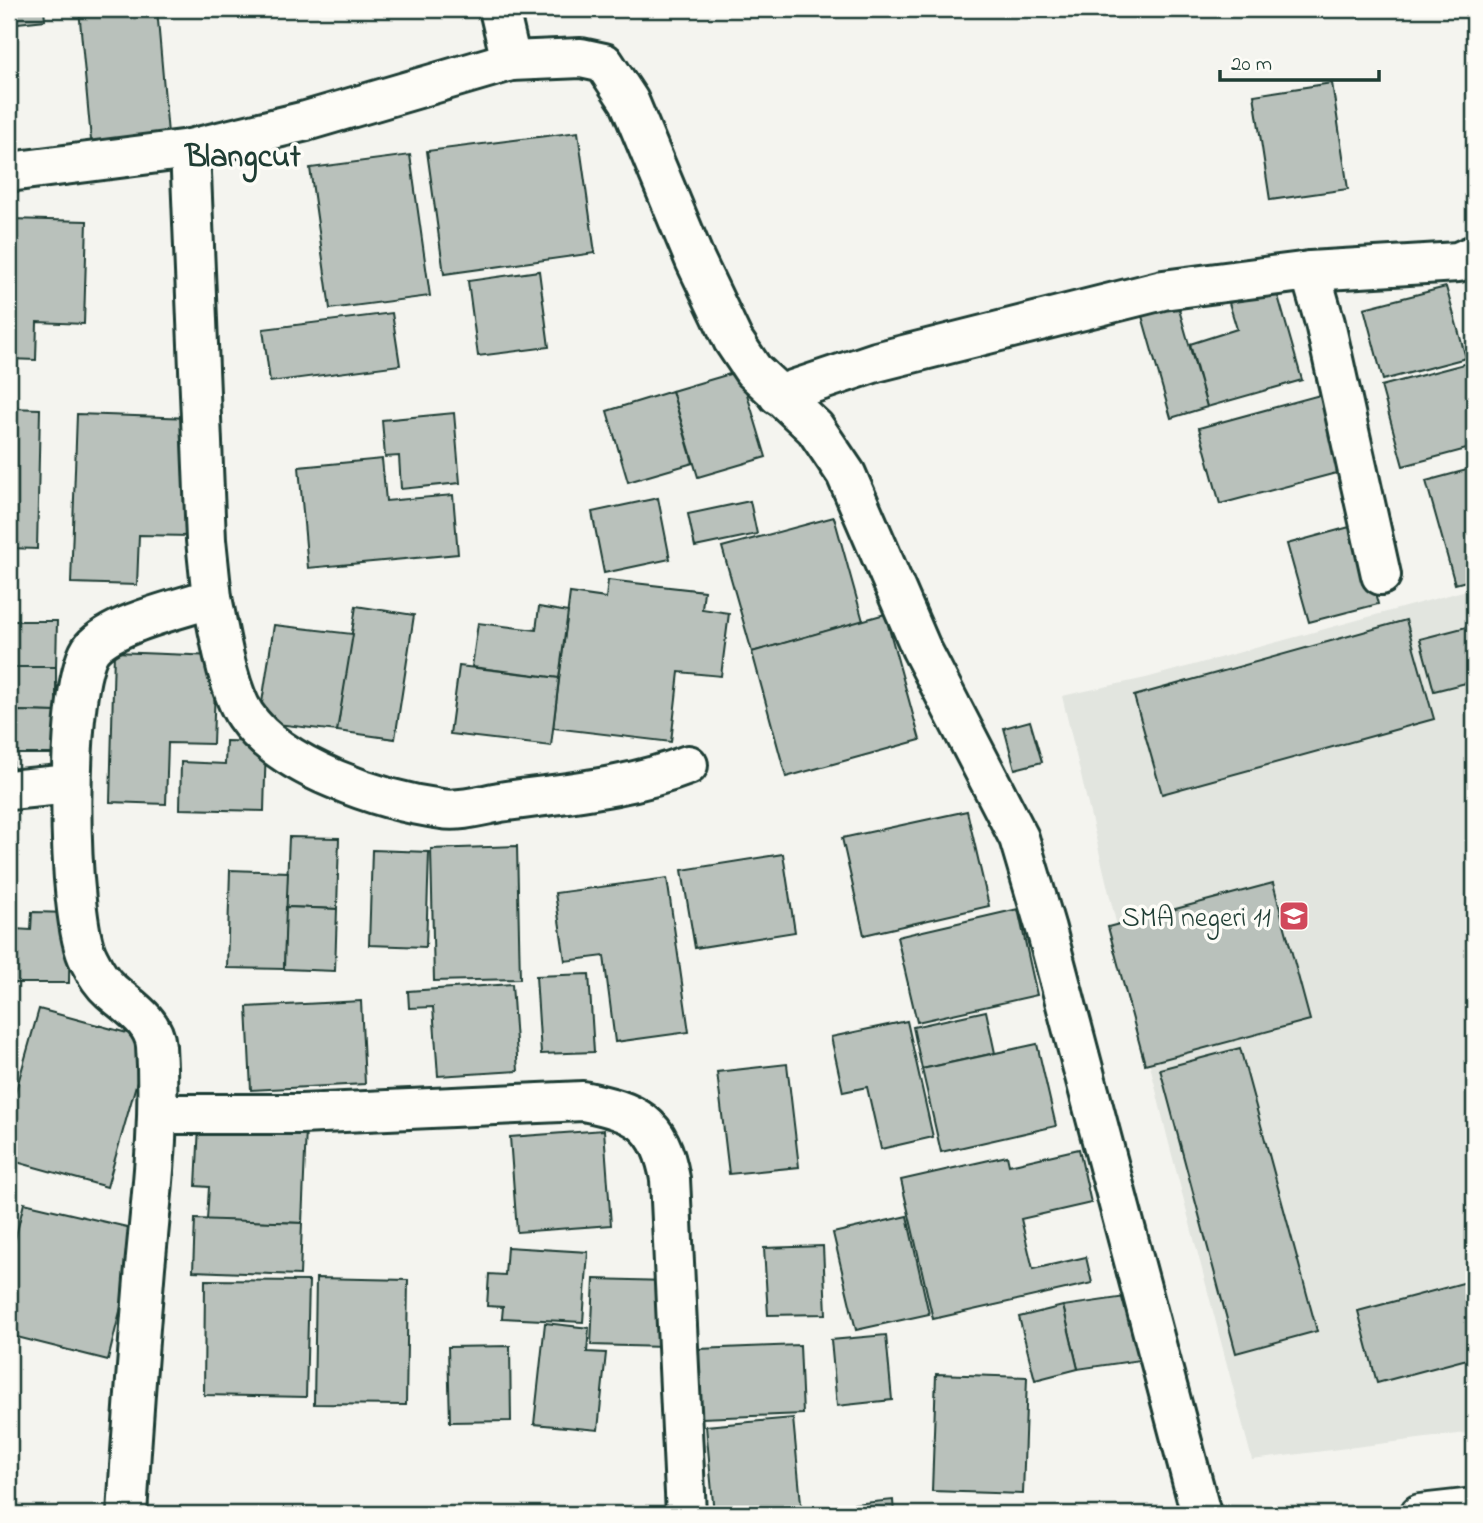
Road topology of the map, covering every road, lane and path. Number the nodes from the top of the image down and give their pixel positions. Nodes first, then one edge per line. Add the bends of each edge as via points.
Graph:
1 (499, 9) edge
2 (511, 61) junction
3 (190, 149) junction
4 (9, 172) edge
5 (1474, 255) edge
6 (1310, 271) junction
7 (778, 395) junction
8 (1381, 575) dead end
9 (212, 598) junction
10 (688, 765) dead end
11 (71, 784) junction
12 (9, 790) edge
13 (159, 1114) junction
14 (1474, 1508) edge
15 (127, 1514) edge
16 (686, 1514) edge
17 (1201, 1514) edge
18 (1420, 1514) edge

1 - 2 street
2 - 3 street via 306,121
2 - 7 street via 581,58 604,63 629,101 733,340 753,370
3 - 4 street
3 - 9 street
5 - 6 street via 1458,262
6 - 7 street via 1163,290 876,362
6 - 8 street
7 - 17 street via 815,429 846,474 921,648 1018,838 1050,942
9 - 10 street via 226,664 244,715 309,770 367,791 445,810 652,779
9 - 11 street via 121,629 101,639 89,652 81,674
11 - 12 street
11 - 13 street via 71,869 78,924 88,959 109,989 145,1021 156,1041
13 - 15 street
13 - 16 street via 301,1114 583,1101 626,1110 649,1127 666,1153 670,1179
14 - 18 street

